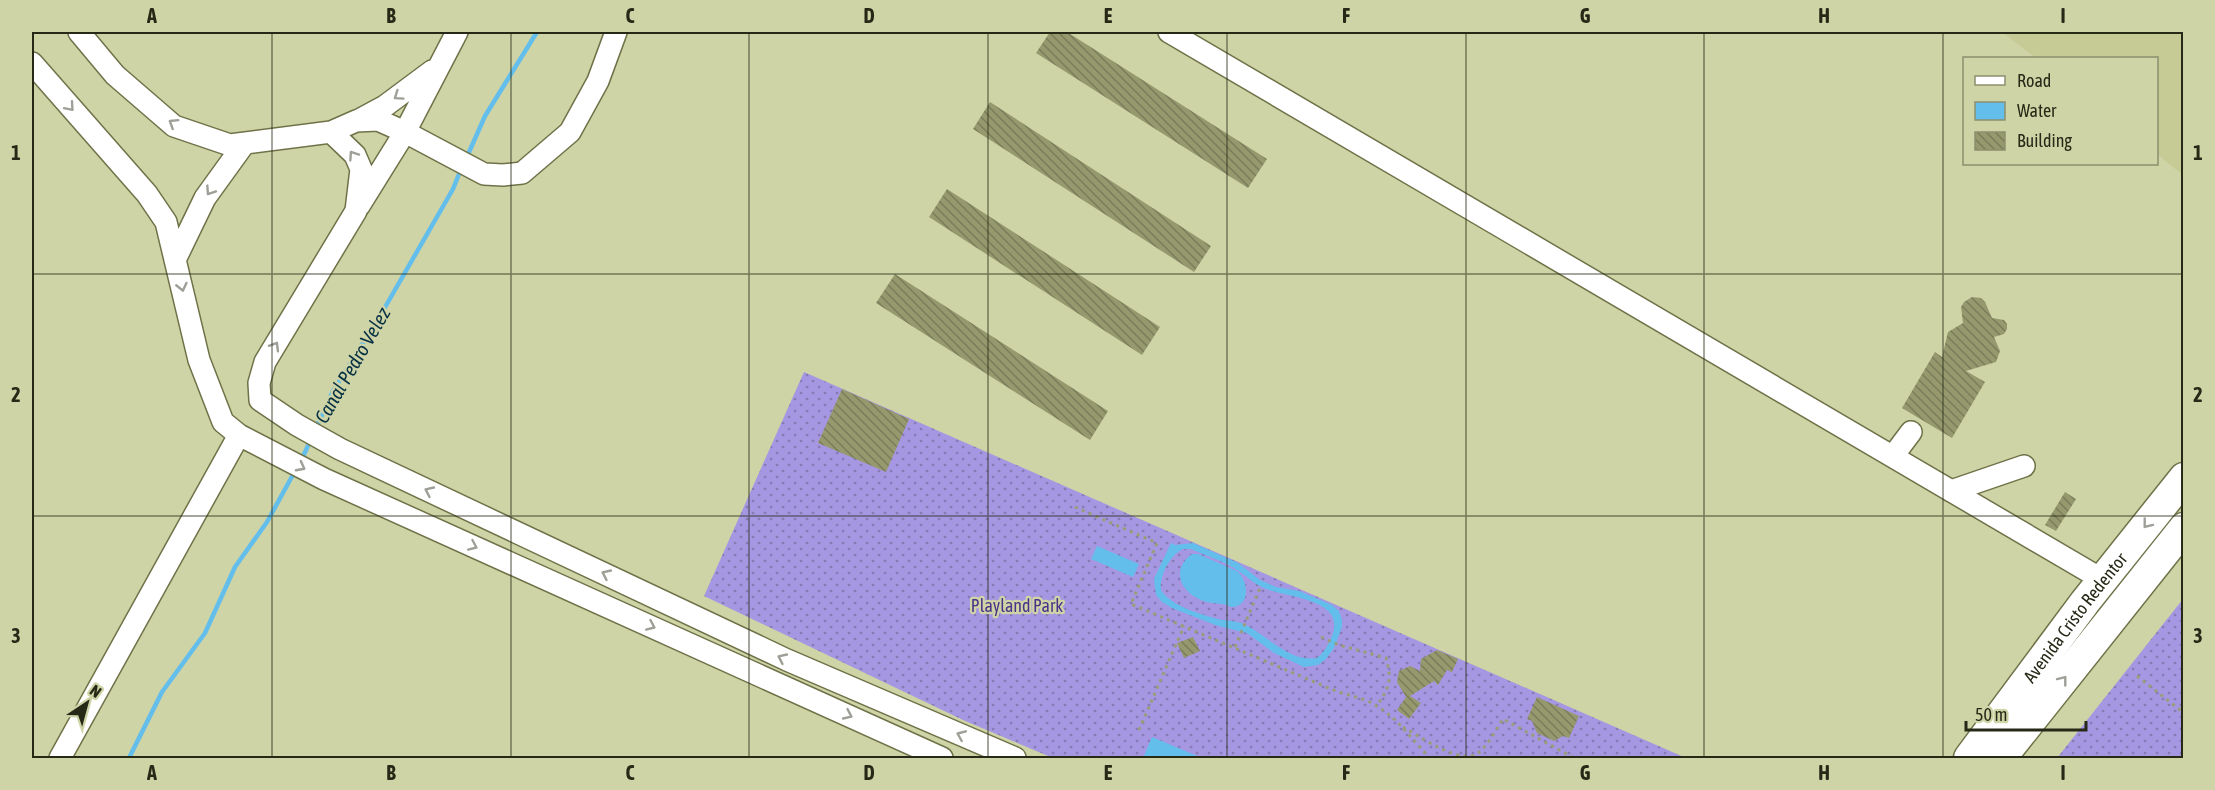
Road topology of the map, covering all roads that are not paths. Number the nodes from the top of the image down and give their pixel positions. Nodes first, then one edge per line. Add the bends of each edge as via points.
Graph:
1 (79, 32) edge
2 (457, 32) edge
3 (616, 32) edge
4 (1169, 32) edge
5 (32, 63) edge
6 (438, 66) junction
7 (356, 121) junction
8 (331, 132) junction
9 (405, 132) junction
10 (244, 144) junction
11 (356, 211) junction
12 (175, 260) junction
13 (1911, 432) dead end
14 (239, 435) junction
15 (1893, 456) junction
16 (2024, 466) dead end
17 (2184, 478) edge
18 (1951, 491) junction
19 (2184, 528) edge
20 (521, 534) junction
21 (563, 554) junction
22 (505, 561) junction
23 (548, 580) junction
24 (2103, 580) junction
25 (60, 759) edge
26 (942, 759) edge
27 (1015, 759) edge
28 (1969, 759) edge
29 (2001, 759) edge

10 -> 1 street via 230,145 174,126 115,75
2 - 6 street
3 - 9 street via 598,81 570,132 522,173 484,174
4 - 15 street
5 -> 12 street via 147,194 166,222
6 -> 7 street via 385,106
6 - 9 street
7 - 8 street
7 - 9 street via 378,120
8 - 10 street
11 -> 8 street via 361,169 355,155
9 - 11 street
10 -> 12 street via 205,198
20 -> 11 street via 340,449 260,400 259,383 265,362
12 -> 14 street via 199,360 224,422
13 - 15 street
14 -> 22 street via 324,479
14 - 25 street
15 - 18 street
16 - 18 street
17 -> 24 highway, Avenida Cristo Redentor
18 - 24 street
29 -> 19 highway, Avenida Cristo Redentor
20 - 21 street
20 - 22 street via 524,546 519,554
21 - 23 street via 550,566
27 -> 21 street via 787,660
22 - 23 street
23 -> 26 street
24 - 28 highway, Avenida Cristo Redentor

